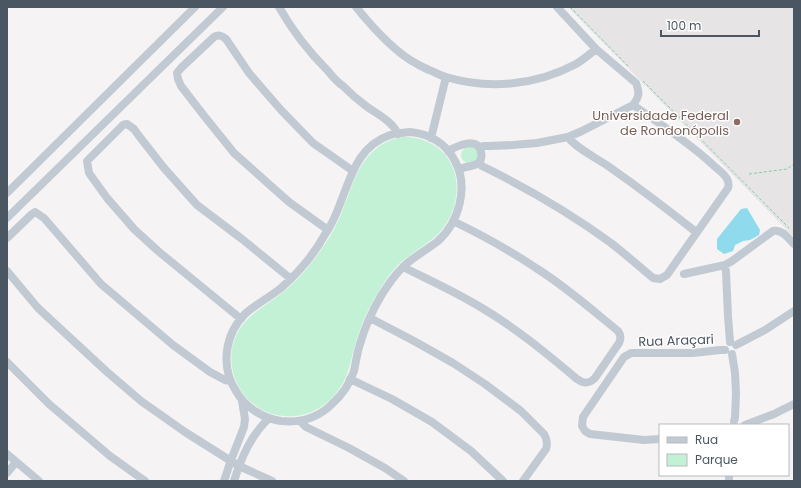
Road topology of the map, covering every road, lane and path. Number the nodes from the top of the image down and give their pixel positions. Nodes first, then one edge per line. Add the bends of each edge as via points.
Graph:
1 (195, 7) edge
2 (223, 7) edge
3 (279, 7) edge
4 (356, 7) edge
5 (557, 7) edge
6 (570, 7) edge
7 (596, 49) junction
8 (631, 69) dead end
9 (446, 77) junction
10 (643, 80) dead end
11 (633, 105) junction
12 (398, 134) junction
13 (568, 137) junction
14 (431, 138) junction
15 (480, 148) junction
16 (448, 151) junction
17 (479, 162) junction
18 (794, 164) edge
19 (459, 170) junction
20 (353, 171) junction
21 (749, 174) dead end
22 (7, 193) edge
23 (7, 218) edge
24 (453, 221) junction
25 (788, 228) dead end
26 (328, 230) junction
27 (696, 232) junction
28 (7, 238) edge
29 (794, 244) edge
30 (725, 265) junction
31 (403, 267) junction
32 (7, 271) edge
33 (684, 274) dead end
34 (291, 279) junction
35 (794, 310) edge
36 (370, 318) junction
37 (241, 319) junction
38 (733, 344) junction
39 (728, 352) junction
40 (7, 362) edge
41 (350, 379) junction
42 (230, 381) junction
43 (242, 401) junction
44 (794, 404) edge
45 (269, 418) junction
46 (300, 421) junction
47 (735, 424) edge
48 (748, 424) edge
49 (659, 439) edge
50 (7, 454) edge
51 (231, 460) junction
52 (16, 462) junction
53 (239, 466) junction
54 (7, 473) edge
55 (39, 481) edge
56 (145, 481) edge
57 (224, 481) edge
58 (234, 481) edge
59 (272, 481) edge
60 (404, 481) edge
61 (503, 481) edge
62 (523, 481) edge

1 - 22 street
2 - 23 street
3 - 12 street via 304,43 342,86 389,122
4 - 9 street via 398,52
5 - 7 street
6 - 8 path
7 - 9 street via 578,63 529,82 498,85
7 - 11 street via 636,84 639,94
9 - 14 street
10 - 25 path
11 - 13 street
11 - 27 street via 706,159 728,181 728,188
12 - 14 street via 410,132
12 - 20 street via 375,143 363,155
13 - 15 street
13 - 27 street via 651,196
14 - 16 street
15 - 16 street via 470,143
15 - 17 street via 482,155
16 - 19 street
17 - 19 street
17 - 27 street via 561,209 611,243 653,278 660,279 667,275
18 - 21 path via 787,169
19 - 24 street via 461,193
20 - 26 street
20 - 26 street via 313,143 281,110 249,72 226,38 218,35 214,37 177,73 181,86 234,153 289,202
24 - 31 street via 437,241
24 - 31 street via 536,268 618,331 619,343 591,382 582,382 483,308
26 - 34 street via 310,258
28 - 42 street via 35,212 44,218 101,284 173,345 210,372
29 - 30 street via 782,232 773,231
30 - 33 street
30 - 38 street via 728,316
31 - 36 street via 385,291
32 - 51 street via 38,308 106,372 185,432
34 - 37 street
34 - 37 street via 197,205 134,129 127,124 123,126 87,161 89,173 134,229
35 - 38 street via 765,330
36 - 41 street
36 - 62 street via 453,363 485,384 521,411 544,434 546,449
37 - 42 street via 234,329 227,351
38 - 39 street via 737,347 736,351
39 - 47 street via 735,373
39 - 49 street, Rua Araçari via 720,350 628,354 583,417 582,426 590,434 644,440
40 - 56 street via 49,404 110,456
41 - 46 street via 329,408
41 - 61 street via 432,422 471,451
42 - 43 street
43 - 45 street via 254,411
43 - 51 street via 244,427
44 - 48 street
45 - 46 street
45 - 53 street via 250,442
46 - 60 street via 306,427 350,448
50 - 52 street
51 - 53 street
51 - 57 street
52 - 54 street
52 - 55 street
53 - 58 street
53 - 59 street

